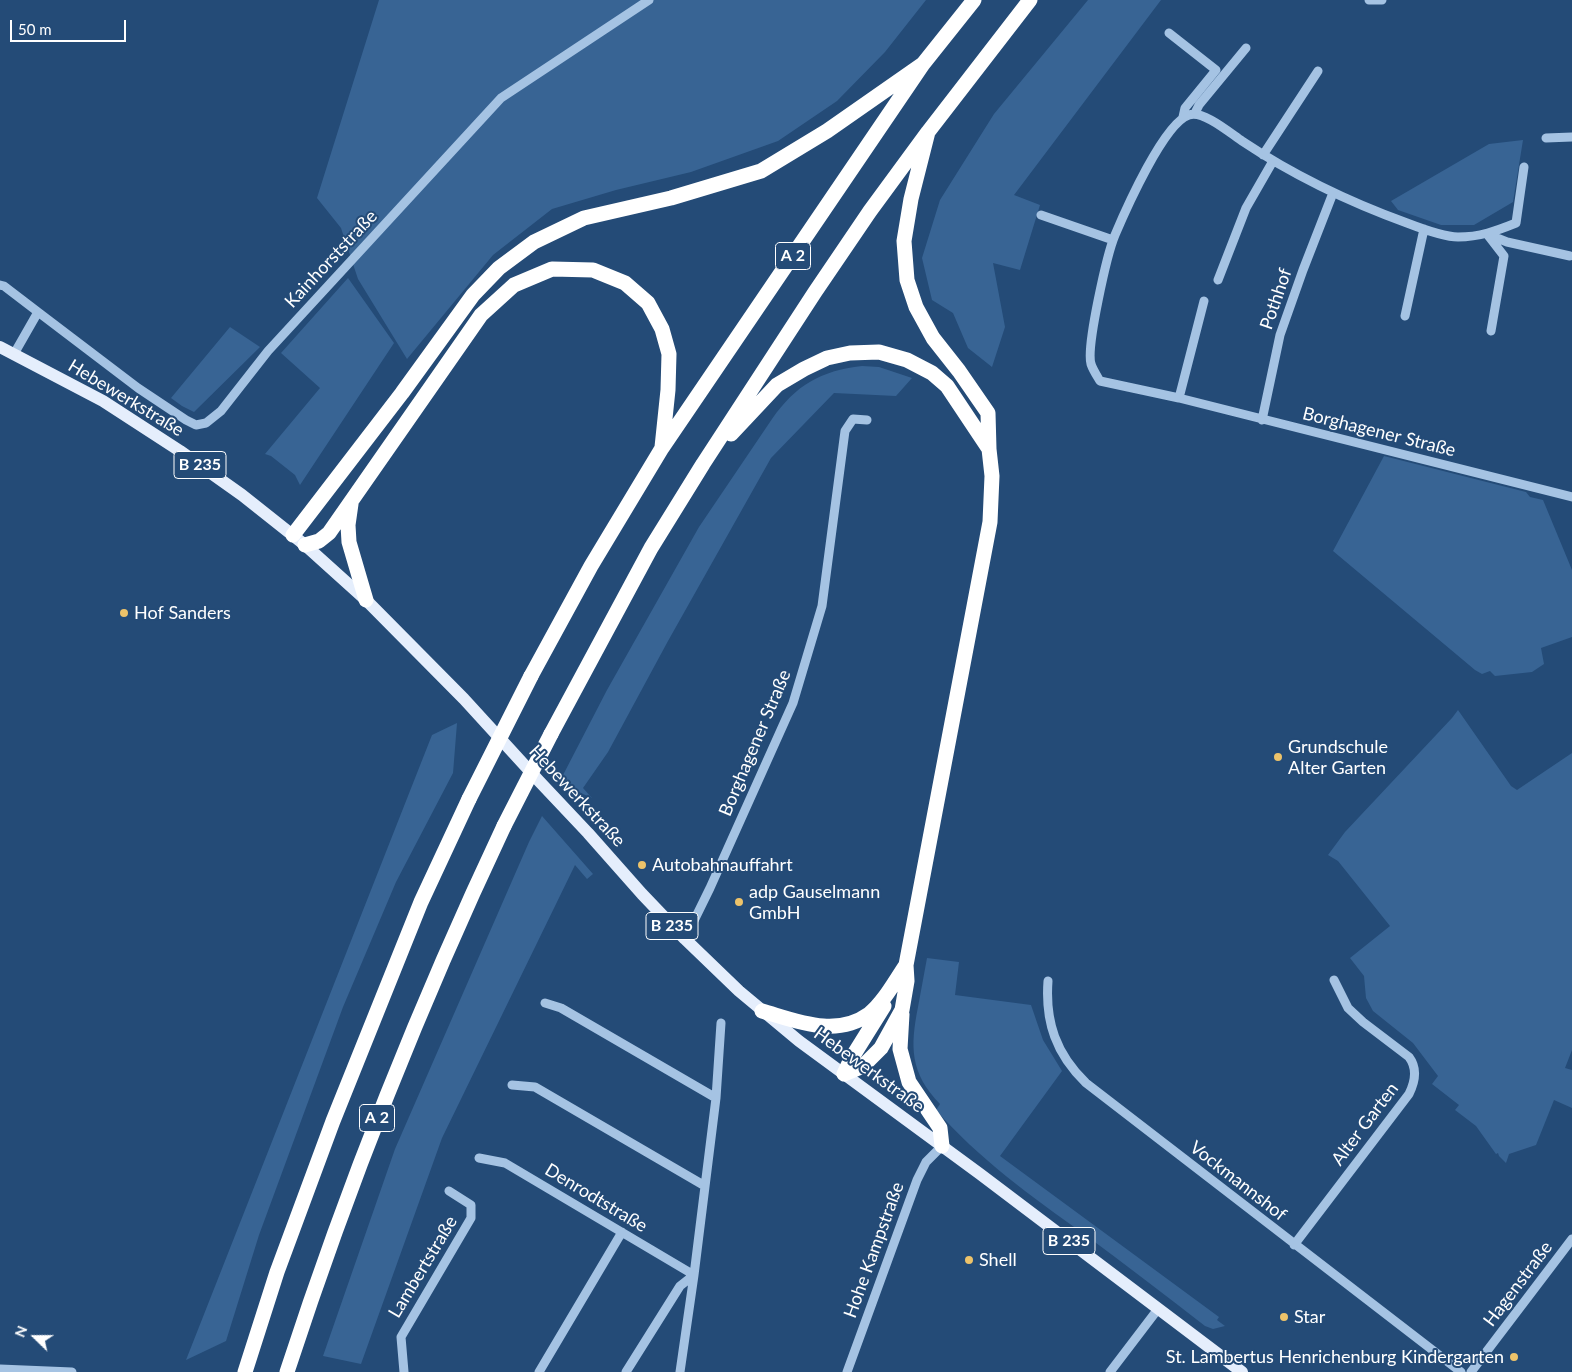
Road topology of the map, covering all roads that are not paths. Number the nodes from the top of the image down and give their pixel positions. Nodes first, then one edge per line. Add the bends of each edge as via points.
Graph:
1 (649, 0) edge
2 (974, 0) edge
3 (1030, 0) edge
4 (1369, 0) edge
5 (1382, 0) edge
6 (1169, 33) dead end
7 (1246, 48) dead end
8 (923, 64) junction
9 (1318, 71) dead end
10 (1194, 113) junction
11 (1184, 117) junction
12 (928, 132) junction
13 (1572, 137) edge
14 (1546, 138) dead end
15 (1263, 155) junction
16 (1273, 161) junction
17 (1524, 167) dead end
18 (1333, 193) junction
19 (1041, 215) dead end
20 (1424, 229) junction
21 (1487, 234) junction
22 (1113, 240) junction
23 (1570, 256) dead end
24 (1218, 280) dead end
25 (0, 285) edge
26 (1204, 301) dead end
27 (38, 312) junction
28 (1405, 316) dead end
29 (1492, 331) dead end
30 (0, 346) edge
31 (14, 354) junction
32 (1179, 398) junction
33 (867, 420) dead end
34 (1262, 420) junction
35 (662, 448) junction
36 (988, 449) junction
37 (703, 464) junction
38 (1572, 497) edge
39 (351, 502) junction
40 (293, 535) junction
41 (305, 545) junction
42 (366, 600) junction
43 (685, 939) junction
44 (906, 965) junction
45 (896, 980) junction
46 (1334, 980) dead end
47 (1048, 981) dead end
48 (544, 1003) dead end
49 (902, 1010) junction
50 (762, 1011) junction
51 (721, 1023) dead end
52 (844, 1074) junction
53 (512, 1085) dead end
54 (716, 1098) junction
55 (942, 1146) junction
56 (479, 1158) dead end
57 (705, 1186) junction
58 (449, 1191) dead end
59 (622, 1232) junction
60 (1572, 1239) edge
61 (1294, 1245) junction
62 (694, 1275) junction
63 (1158, 1309) junction
64 (0, 1369) edge
65 (72, 1372) edge
66 (245, 1372) edge
67 (287, 1372) edge
68 (404, 1372) edge
69 (539, 1372) edge
70 (626, 1372) edge
71 (680, 1372) edge
72 (847, 1372) edge
73 (1110, 1372) edge
74 (1242, 1372) edge
75 (1461, 1372) edge
76 (1471, 1372) edge

1 - 27 street, Kainhorststraße via 501,98 268,351 206,424 196,426 170,410
2 - 8 highway, A 2
3 - 12 highway, A 2
4 - 5 street
6 - 11 street via 1216,70 1185,108
7 - 10 street
8 - 35 highway, A 2
8 - 40 highway via 827,131 761,171 670,198 584,218 534,242 499,268 472,294 402,393
9 - 15 street
10 - 11 street
10 - 15 street
11 - 22 street via 1176,123 1148,167
12 - 36 highway via 904,241 907,280 916,307 933,338 988,413
12 - 37 highway, A 2 via 814,292
13 - 14 street
15 - 16 street
16 - 18 street
16 - 24 street via 1246,208
17 - 21 street via 1516,223
18 - 20 street
18 - 34 street, Pothhof via 1280,335
19 - 22 street
20 - 21 street via 1456,237
20 - 28 street
21 - 23 street via 1507,242
21 - 29 street via 1504,256
22 - 32 street, Borghagener Straße via 1092,334 1091,363 1100,381
25 - 27 street, Kainhorststraße
26 - 32 street
27 - 31 street
30 - 31 main road, Hebewerkstraße / B 235
31 - 40 main road, Hebewerkstraße / B 235 via 103,401 180,451
32 - 34 street, Borghagener Straße
33 - 43 street, Borghagener Straße via 853,419 845,431 822,606 793,703
34 - 38 street, Borghagener Straße
35 - 39 highway via 669,354 662,329 648,303 625,283 594,270 552,269 514,285 481,315
35 - 66 highway, A 2, bridge via 591,566 531,676 421,902 333,1121
36 - 37 highway via 947,386 932,373 907,360 879,352 850,353 827,358 777,385
36 - 44 highway via 992,476 990,522
37 - 67 highway, A 2, bridge via 652,548 551,734 468,902 384,1098 325,1257
39 - 41 highway via 329,533 319,541
39 - 42 highway via 349,542
40 - 41 main road, Hebewerkstraße / B 235
41 - 42 main road, Hebewerkstraße / B 235
42 - 43 main road, Hebewerkstraße / B 235 via 464,699
43 - 50 main road, Hebewerkstraße / B 235
44 - 45 highway
44 - 49 highway
45 - 50 highway via 869,1013 838,1027 800,1022
45 - 52 highway via 882,1011
46 - 61 street, Alter Garten via 1348,1008 1409,1057 1415,1077 1410,1094
47 - 61 street, Vockmannshof via 1046,1002 1049,1019 1055,1037 1075,1072
48 - 54 street via 561,1008
49 - 52 highway via 880,1048 862,1066
49 - 55 highway via 900,1049 909,1082 940,1128
50 - 52 main road, Hebewerkstraße / B 235
51 - 54 street
52 - 55 main road, Hebewerkstraße / B 235
53 - 57 street via 535,1087
54 - 57 street
55 - 63 main road, Hebewerkstraße / B 235
55 - 72 street, Hohe Kampstraße via 926,1162 917,1180
56 - 59 street, Denrodtstraße via 505,1163
57 - 62 street
58 - 68 street, Lambertstraße via 471,1205 471,1218 401,1337
59 - 62 street, Denrodtstraße
59 - 69 street
60 - 76 street, Hagenstraße
61 - 75 street, Vockmannshof
62 - 70 street via 680,1286
62 - 71 street
63 - 73 street
63 - 74 main road, Hebewerkstraße / B 235
64 - 65 street

